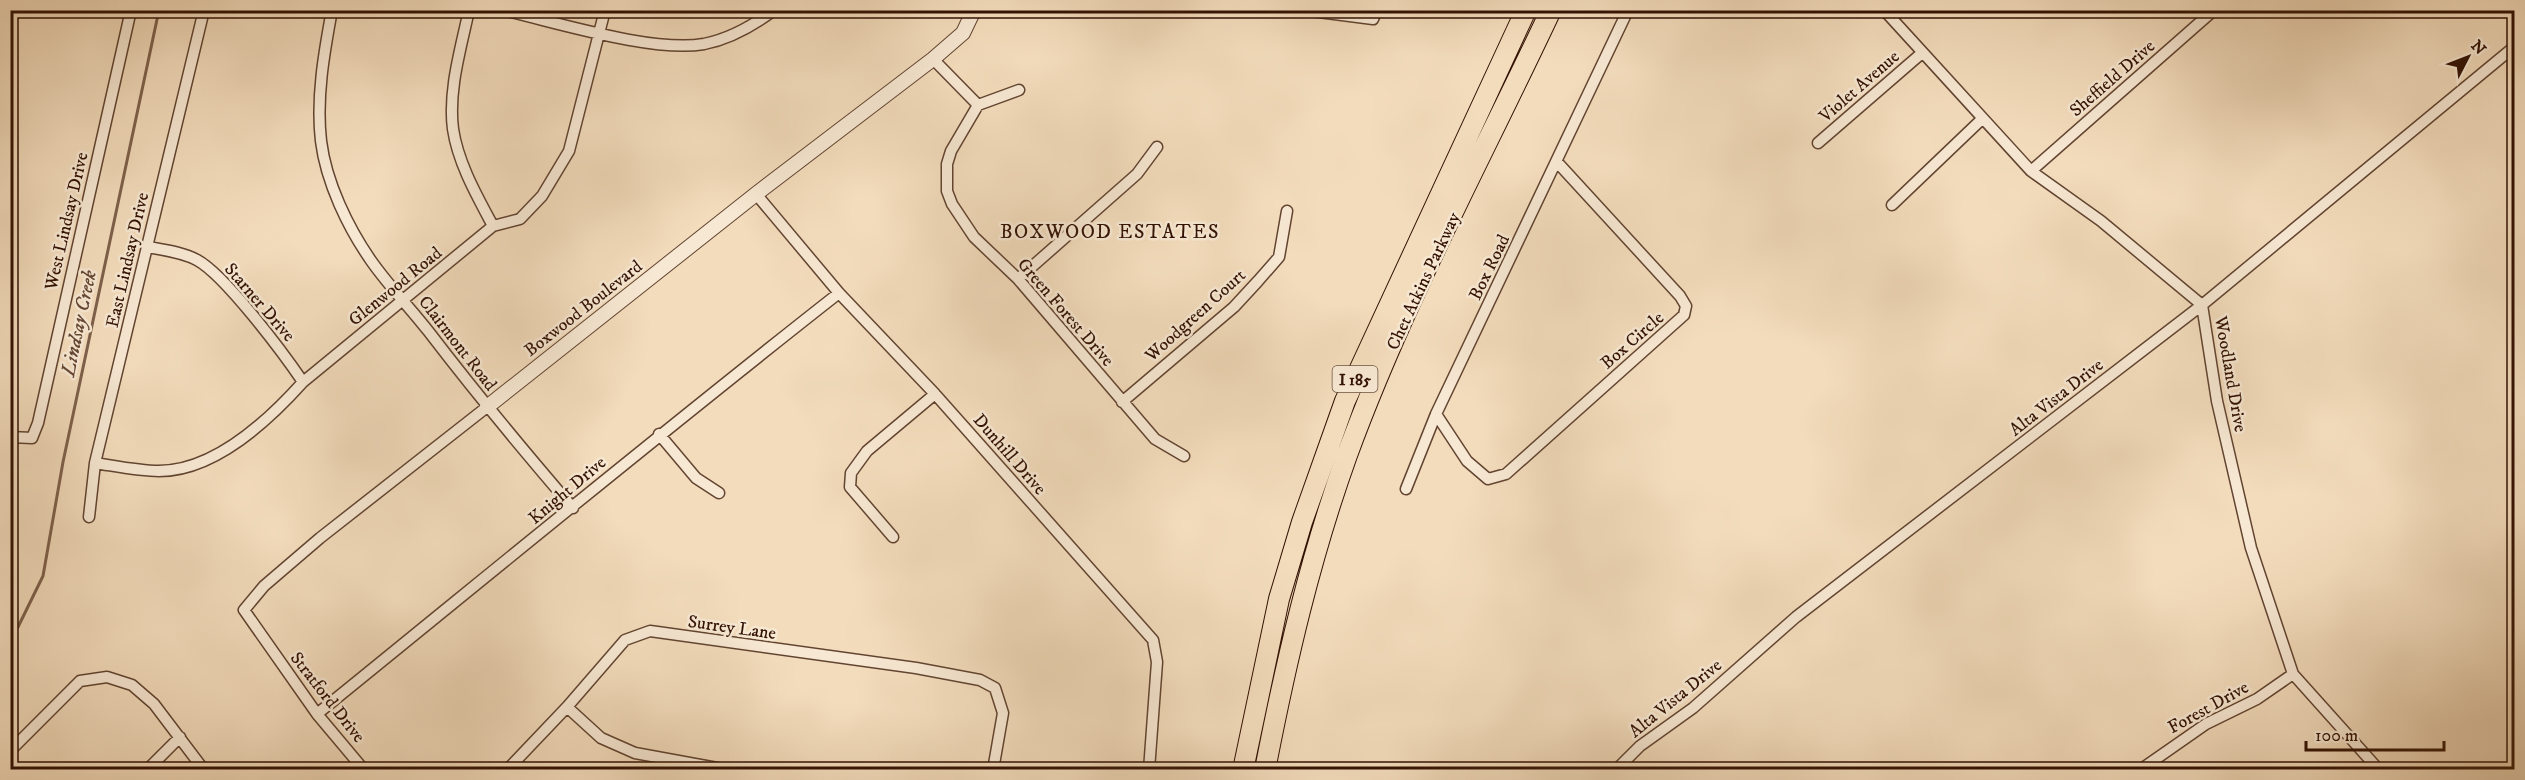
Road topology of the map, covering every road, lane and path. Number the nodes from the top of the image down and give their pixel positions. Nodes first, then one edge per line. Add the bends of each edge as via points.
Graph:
1 (131, 10) edge
2 (204, 10) edge
3 (332, 10) edge
4 (469, 10) edge
5 (502, 10) edge
6 (605, 10) edge
7 (774, 10) edge
8 (974, 10) edge
9 (1303, 10) edge
10 (1377, 10) edge
11 (1526, 10) edge
12 (1551, 10) edge
13 (1628, 10) edge
14 (1884, 10) edge
15 (2214, 10) edge
16 (601, 32) junction
17 (2513, 52) edge
18 (1922, 53) junction
19 (933, 58) junction
20 (1019, 90) dead end
21 (978, 105) junction
22 (1982, 119) junction
23 (1818, 143) dead end
24 (1157, 147) dead end
25 (1557, 162) junction
26 (2031, 171) junction
27 (756, 194) junction
28 (1892, 205) dead end
29 (1287, 211) dead end
30 (493, 226) junction
31 (148, 247) junction
32 (1018, 279) junction
33 (839, 293) junction
34 (405, 301) junction
35 (2202, 305) junction
36 (303, 382) junction
37 (935, 394) junction
38 (1122, 402) junction
39 (487, 407) junction
40 (1436, 414) junction
41 (659, 434) junction
42 (10, 436) edge
43 (1184, 456) dead end
44 (95, 463) junction
45 (1406, 489) dead end
46 (719, 493) dead end
47 (573, 508) junction
48 (88, 518) dead end
49 (893, 537) dead end
50 (267, 643) joint
51 (2294, 674) junction
52 (567, 707) junction
53 (317, 714) junction
54 (180, 737) junction
55 (10, 751) edge
56 (147, 770) edge
57 (204, 770) edge
58 (364, 770) edge
59 (507, 770) edge
60 (728, 770) edge
61 (993, 770) edge
62 (1149, 770) edge
63 (1243, 770) edge
64 (1265, 770) edge
65 (1616, 770) edge
66 (2140, 770) edge
67 (2379, 770) edge

1 - 42 street, West Lindsay Drive via 32,438
2 - 31 street, East Lindsay Drive
3 - 34 street, Clairmont Road via 321,90 321,143 345,214 372,262
4 - 30 street via 455,80 453,129 471,182
5 - 16 street
6 - 16 street, Glenwood Road
7 - 16 street via 744,29 705,44 638,41
8 - 19 street, Boxwood Boulevard via 963,33
9 - 10 street via 1373,19
11 - 63 highway, Chet Atkins Parkway / I 185 via 1345,401 1279,599
12 - 64 highway, Chet Atkins Parkway / I 185 via 1416,295 1347,454 1303,594
13 - 25 street, Box Road
14 - 18 street, Woodland Drive
15 - 26 street, Sheffield Drive
16 - 30 street, Glenwood Road via 576,131 558,173 520,219
17 - 35 street, Alta Vista Drive
18 - 22 street, Woodland Drive
18 - 23 street, Violet Avenue
19 - 21 street
19 - 27 street, Boxwood Boulevard
20 - 21 street
21 - 32 street, Green Forest Drive via 951,151 947,191 958,216 974,237
22 - 26 street, Woodland Drive
22 - 28 street
24 - 32 street via 1137,174
25 - 40 street, Box Road
25 - 40 street, Box Circle via 1686,306 1684,315 1506,474 1488,479 1467,461
26 - 35 street, Woodland Drive via 2100,221
27 - 33 street, Dunhill Drive
27 - 39 street, Boxwood Boulevard
29 - 38 street, Woodgreen Court via 1279,257 1234,307
30 - 34 street, Glenwood Road
31 - 36 street, Starner Drive via 182,253 208,268
31 - 44 street, East Lindsay Drive
32 - 38 street, Green Forest Drive
33 - 37 street, Dunhill Drive
33 - 41 street, Knight Drive
34 - 36 street, Glenwood Road
34 - 39 street, Clairmont Road
35 - 51 street, Woodland Drive via 2217,401 2251,548
35 - 65 street, Alta Vista Drive via 1796,617
36 - 44 street, Glenwood Road via 240,442 194,464 159,471
37 - 49 street via 867,451 851,473 849,487
37 - 62 street, Dunhill Drive via 1153,640 1157,662
38 - 43 street, Green Forest Drive via 1155,439
39 - 47 street, Clairmont Road
39 - 50 street, Boxwood Boulevard via 264,586 244,610
40 - 45 street, Box Road
41 - 46 street via 696,478
41 - 47 street, Knight Drive
44 - 48 street, East Lindsay Drive
47 - 53 street, Knight Drive
50 - 53 street, Stratford Drive
51 - 66 street, Forest Drive via 2257,699 2206,724
51 - 67 street, Woodland Drive
52 - 59 street, Surrey Lane
52 - 60 street via 601,738 635,753
52 - 61 street, Surrey Lane via 625,640 650,631 916,668 980,680 995,688 1003,713
53 - 58 street, Stratford Drive
54 - 55 street via 154,704 132,685 107,677 80,681
54 - 56 street
54 - 57 street

